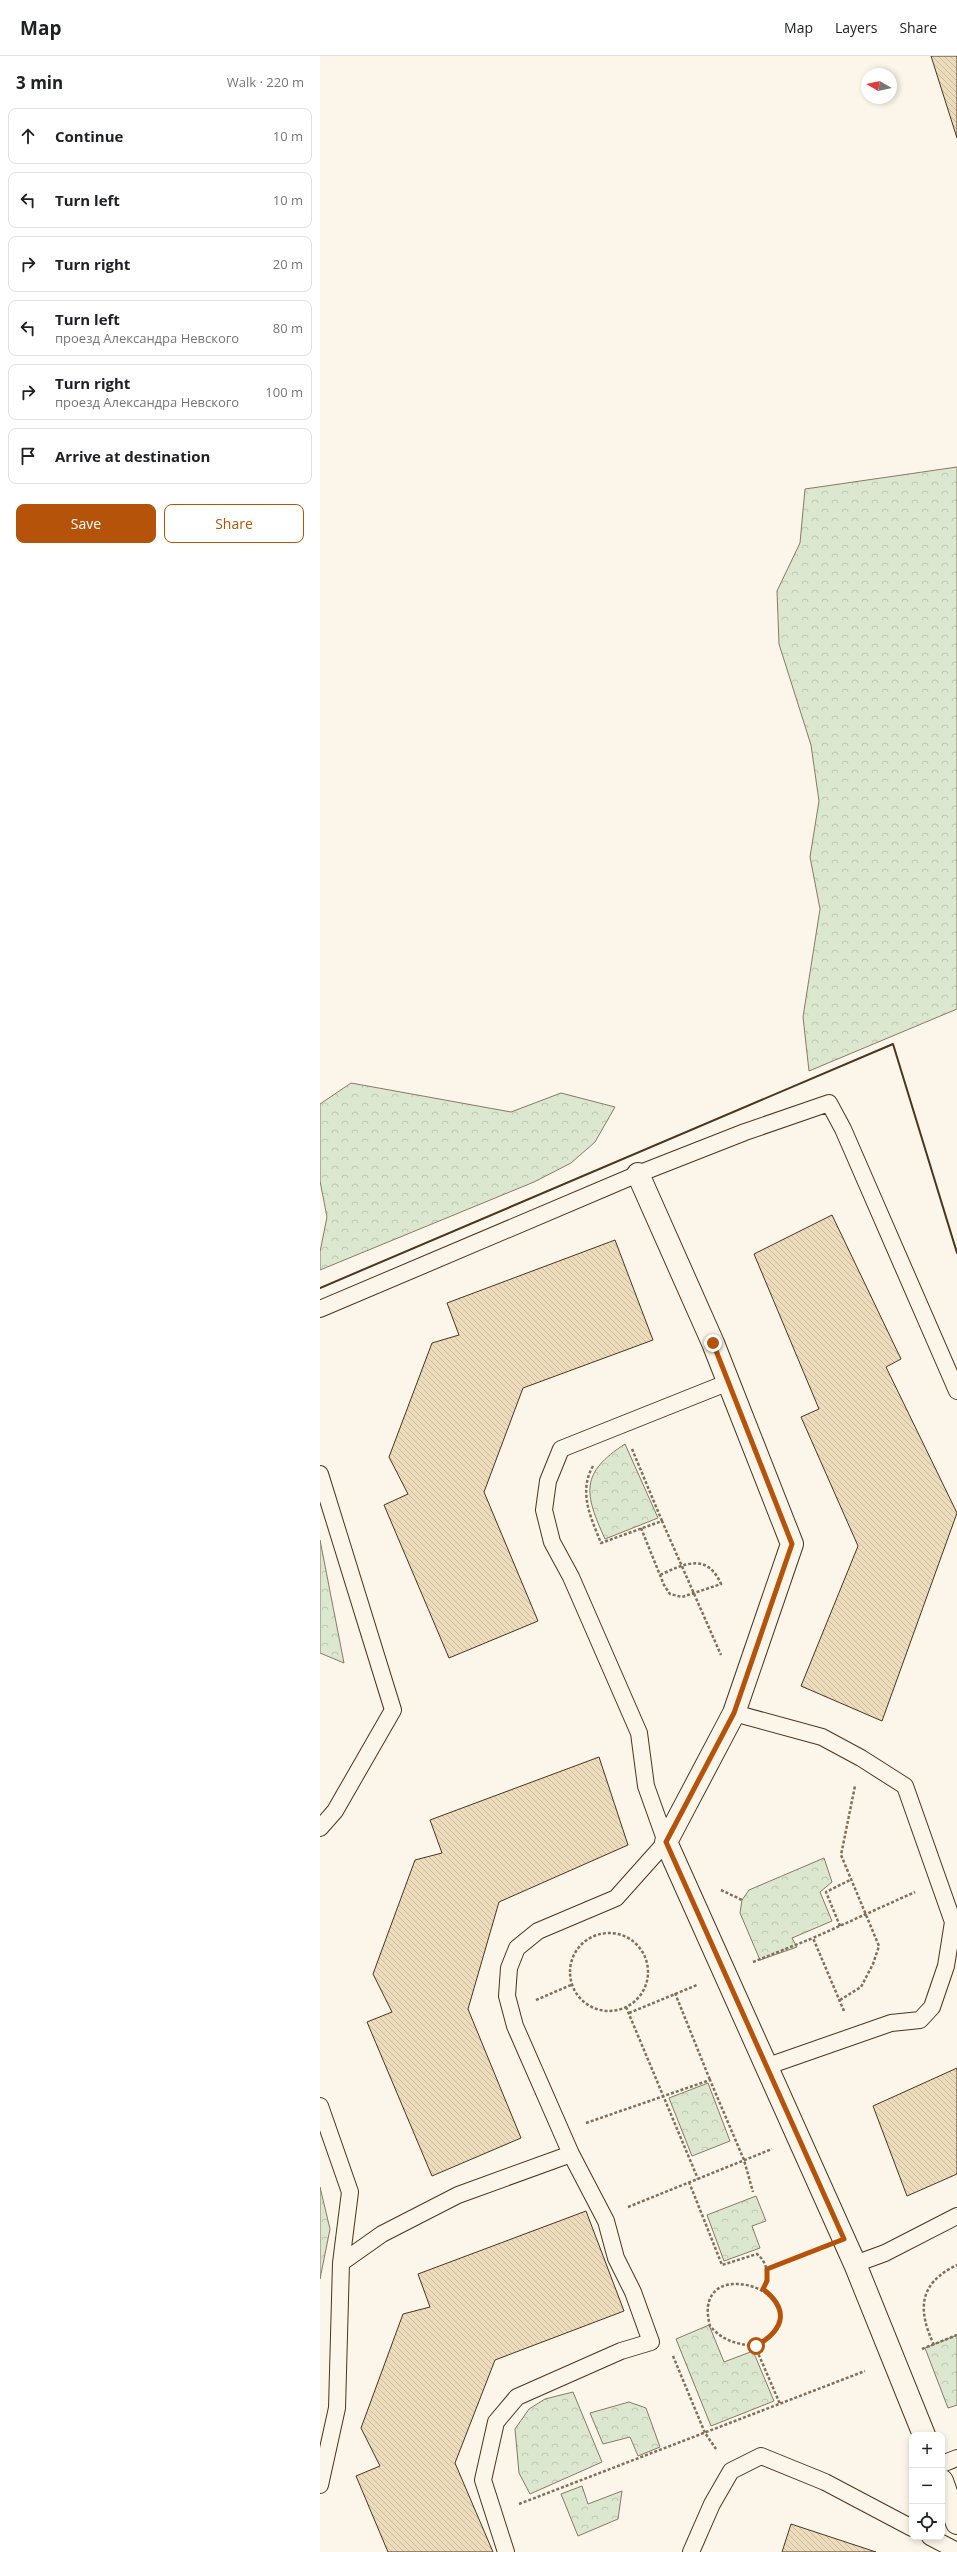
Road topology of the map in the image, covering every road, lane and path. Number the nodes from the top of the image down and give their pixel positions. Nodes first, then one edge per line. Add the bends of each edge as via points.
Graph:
1 (638, 1174) junction
2 (320, 1309) edge
3 (729, 1382) junction
4 (957, 1391) edge
5 (630, 1445) dead end
6 (595, 1462) dead end
7 (320, 1474) edge
8 (662, 1521) junction
9 (641, 1528) junction
10 (682, 1566) junction
11 (660, 1575) junction
12 (694, 1595) junction
13 (749, 1668) junction
14 (734, 1713) junction
15 (861, 1758) junction
16 (320, 1828) edge
17 (666, 1842) junction
18 (852, 1879) junction
19 (939, 1882) junction
20 (715, 1888) dead end
21 (742, 1900) dead end
22 (867, 1914) junction
23 (840, 1926) junction
24 (675, 1993) dead end
25 (840, 2000) junction
26 (626, 2007) junction
27 (855, 2037) junction
28 (768, 2066) junction
29 (710, 2080) junction
30 (663, 2096) junction
31 (320, 2106) edge
32 (585, 2124) dead end
33 (800, 2138) junction
34 (571, 2154) junction
35 (744, 2160) junction
36 (698, 2178) junction
37 (689, 2182) junction
38 (754, 2192) dead end
39 (622, 2209) dead end
40 (957, 2216) edge
41 (844, 2239) junction
42 (341, 2263) junction
43 (855, 2264) junction
44 (957, 2265) edge
45 (767, 2269) junction
46 (763, 2289) junction
47 (957, 2335) edge
48 (934, 2344) junction
49 (756, 2346) junction
50 (894, 2360) junction
51 (780, 2404) junction
52 (923, 2432) edge
53 (957, 2458) edge
54 (945, 2463) edge
55 (320, 2484) edge
56 (945, 2489) edge
57 (493, 2514) junction
58 (957, 2523) edge
59 (909, 2526) edge
60 (936, 2540) edge
61 (957, 2551) edge
62 (506, 2552) edge
63 (691, 2552) edge

1 - 2 lane
1 - 3 street
1 - 4 lane via 745,1132 829,1104 843,1129
3 - 13 street via 792,1544
3 - 17 lane via 561,1449 548,1481 544,1510 552,1542 571,1576 639,1733 646,1786
5 - 8 path
6 - 9 path via 587,1476 586,1506 601,1543
7 - 16 lane via 393,1710 335,1811
8 - 9 path
8 - 10 path
9 - 11 path
10 - 11 path
10 - 12 path
10 - 12 path via 695,1563 706,1565 716,1574 720,1584
11 - 12 path via 670,1594 682,1597
12 - 13 path via 722,1657
13 - 14 street
14 - 15 lane via 822,1737
14 - 17 street
15 - 18 path via 841,1855
15 - 19 lane via 905,1786
17 - 28 street
17 - 34 lane via 616,1898 538,1931 517,1948 509,1968 507,1996 515,2026
18 - 22 path
18 - 23 path via 826,1892
19 - 22 path
19 - 27 lane via 953,1922 946,1966 932,2007 920,2020 891,2023
20 - 21 path
22 - 23 path
22 - 25 path via 879,1946 861,1987
23 - 25 path via 813,1938
24 - 29 path
25 - 27 path
26 - 26 path via 635,2002 644,1989 648,1974 646,1958 638,1945 626,1936 611,1932 596,1934 582,1942 572,1955 569,1970 571,1985 579,1998 592,2008 607,2012
26 - 30 path
27 - 28 lane
28 - 33 street
29 - 30 path
29 - 35 path
30 - 32 path
30 - 36 path
31 - 42 lane via 350,2192
33 - 35 path
33 - 41 street
34 - 42 lane via 458,2195 382,2234
34 - 57 lane via 606,2221 616,2258 633,2292 651,2342 621,2351 518,2397 496,2422 483,2480
35 - 36 path
35 - 38 path
36 - 37 path
37 - 39 path
37 - 45 path via 722,2265 757,2254
40 - 43 lane via 885,2253
41 - 43 street
41 - 45 path
42 - 55 lane via 337,2408
43 - 50 street
44 - 48 path via 942,2272 931,2283 924,2300 926,2328
45 - 46 path via 767,2281
46 - 49 path via 776,2299 781,2318 777,2329 769,2338
46 - 49 path via 738,2284 722,2285 712,2292 708,2303 710,2326 716,2333 735,2344
47 - 48 path
48 - 50 path
49 - 51 path
50 - 51 path
50 - 52 street
51 - 57 path
53 - 54 lane
56 - 58 street
57 - 62 lane
59 - 63 lane via 825,2482 761,2456 731,2471 712,2504
60 - 61 lane

